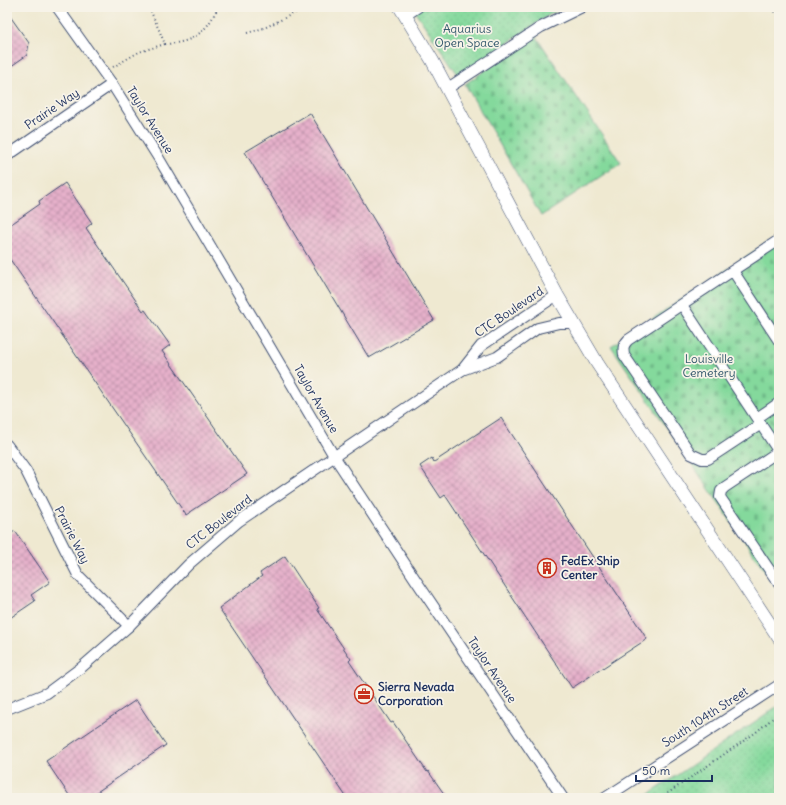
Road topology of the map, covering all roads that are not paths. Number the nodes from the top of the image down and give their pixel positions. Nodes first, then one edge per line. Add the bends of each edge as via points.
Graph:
1 (57, 7) edge
2 (418, 7) edge
3 (582, 7) edge
4 (403, 11) edge
5 (112, 84) junction
6 (448, 88) junction
7 (7, 156) edge
8 (779, 240) edge
9 (733, 271) junction
10 (557, 296) junction
11 (682, 305) junction
12 (573, 323) junction
13 (779, 341) edge
14 (462, 370) junction
15 (779, 403) edge
16 (759, 421) junction
17 (7, 445) edge
18 (779, 451) edge
19 (334, 456) junction
20 (779, 584) edge
21 (129, 626) junction
22 (779, 638) edge
23 (779, 685) edge
24 (7, 709) edge
25 (563, 798) edge
26 (605, 798) edge

1 - 5 street, Taylor Avenue
2 - 4 street
3 - 6 street via 541,27
4 - 6 main road
5 - 7 street, Prairie Way
5 - 19 street, Taylor Avenue via 158,157
6 - 10 main road
8 - 9 street
9 - 11 street
9 - 13 street
10 - 12 main road
10 - 14 street, CTC Boulevard via 481,346
11 - 16 street
11 - 16 street via 628,340 624,345 624,355 691,454 696,457 708,459
12 - 14 street, CTC Boulevard via 538,328 497,357
12 - 22 main road via 642,433
14 - 19 street, CTC Boulevard
15 - 16 street
16 - 18 street
17 - 21 street, Prairie Way via 26,471 78,575
18 - 20 street via 725,487 720,497
19 - 21 street, CTC Boulevard via 212,542
19 - 25 street, Taylor Avenue
21 - 24 street, CTC Boulevard via 82,667 47,693
23 - 26 street, South 104th Street

